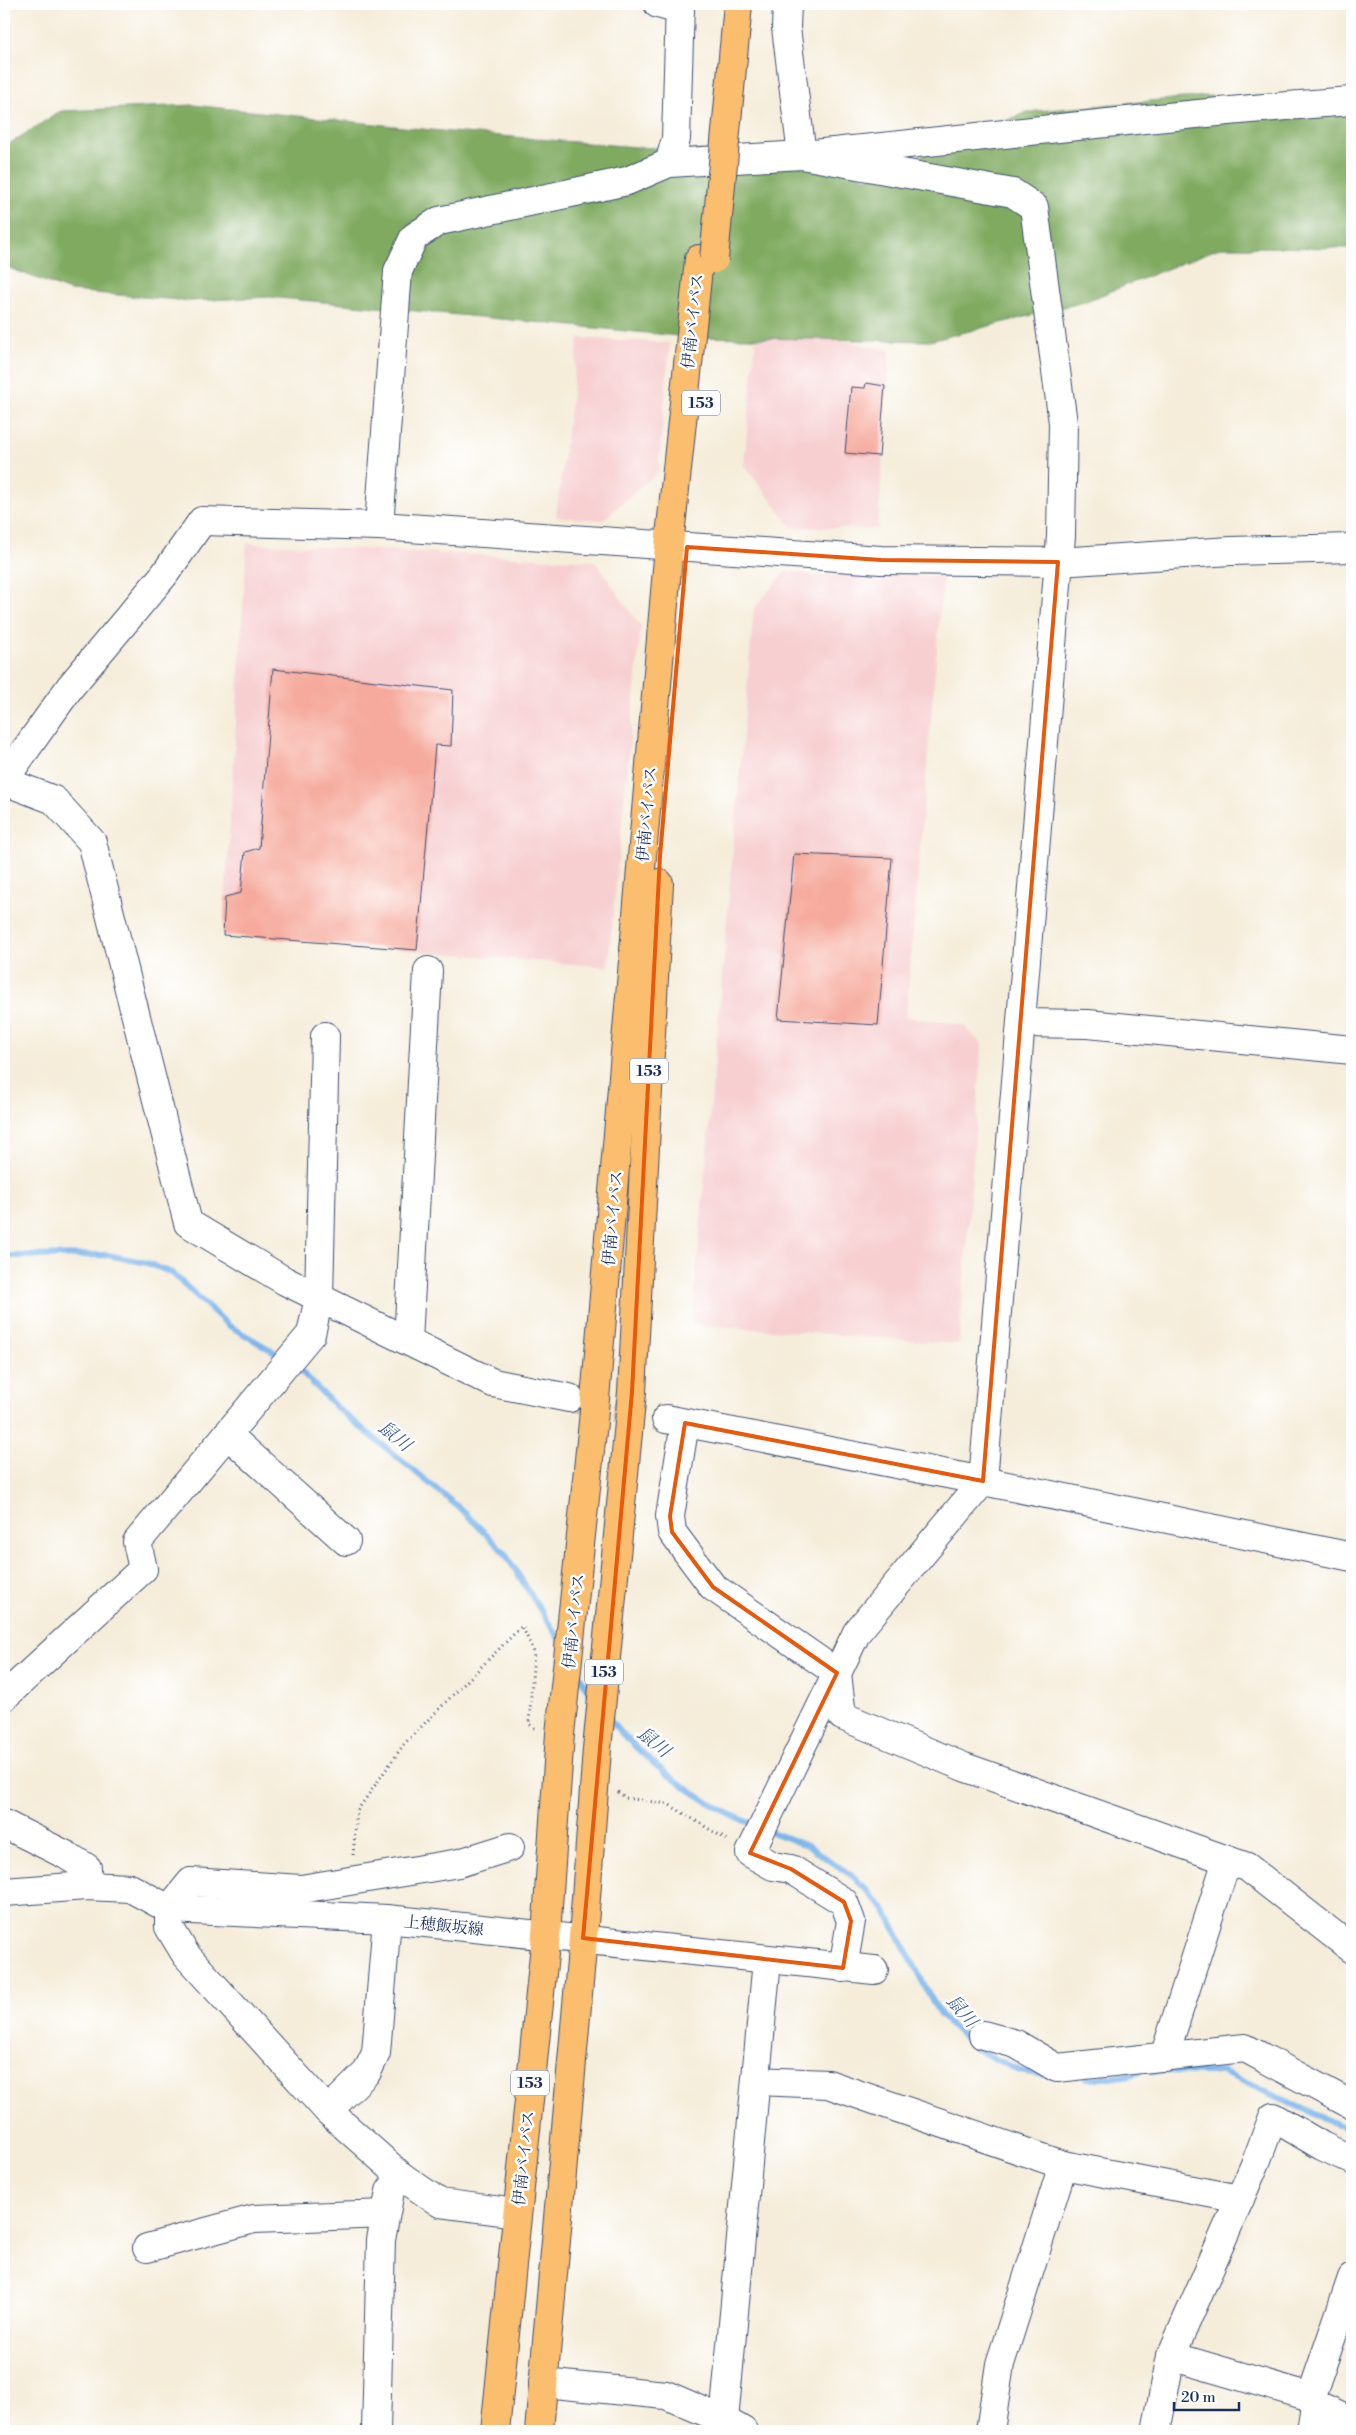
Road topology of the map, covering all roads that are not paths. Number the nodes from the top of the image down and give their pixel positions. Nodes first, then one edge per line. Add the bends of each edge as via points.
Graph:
1 (726, 4) edge
2 (738, 4) edge
3 (787, 4) edge
4 (673, 6) edge
5 (1352, 101) edge
6 (802, 155) junction
7 (668, 163) junction
8 (706, 259) junction
9 (379, 526) junction
10 (678, 546) junction
11 (1352, 548) edge
12 (1058, 562) junction
13 (4, 780) edge
14 (428, 971) dead end
15 (1022, 1023) junction
16 (326, 1036) dead end
17 (1352, 1050) edge
18 (319, 1298) junction
19 (408, 1341) junction
20 (569, 1398) tunnel mouth
21 (227, 1434) junction
22 (984, 1481) junction
23 (346, 1541) dead end
24 (1352, 1557) edge
25 (837, 1673) junction
26 (4, 1697) edge
27 (4, 1824) edge
28 (510, 1846) dead end
29 (1227, 1860) junction
30 (86, 1886) junction
31 (11, 1892) edge
32 (169, 1908) junction
33 (388, 1919) junction
34 (546, 1935) junction
35 (583, 1938) junction
36 (1352, 1949) edge
37 (767, 1960) junction
38 (843, 1968) junction
39 (874, 1970) dead end
40 (983, 2036) dead end
41 (1164, 2057) junction
42 (756, 2081) junction
43 (1352, 2105) edge
44 (328, 2111) junction
45 (1352, 2160) edge
46 (1063, 2165) junction
47 (401, 2176) junction
48 (1240, 2199) junction
49 (517, 2213) junction
50 (385, 2214) junction
51 (147, 2248) dead end
52 (1352, 2278) edge
53 (1341, 2345) edge
54 (1171, 2356) junction
55 (543, 2383) junction
56 (1312, 2411) edge
57 (1352, 2422) edge
58 (730, 2427) edge
59 (376, 2431) edge
60 (495, 2431) edge
61 (539, 2431) edge
62 (990, 2431) edge
63 (1156, 2431) edge

1 - 8 highway, 伊南バイパス / 153
2 - 8 highway, 伊南バイパス / 153, bridge
3 - 6 street via 786,28
4 - 7 street via 676,139
5 - 6 street via 1226,110
6 - 7 street
6 - 12 street via 1013,193 1034,207 1064,423
7 - 9 street via 627,181 439,221 414,237 398,271
8 - 10 highway, 伊南バイパス / 153
9 - 10 street
9 - 13 street via 202,521 164,575 70,687
10 - 12 street via 881,560
10 - 34 highway, 伊南バイパス / 153 via 577,1587 552,1735
10 - 35 highway, 伊南バイパス / 153 via 632,1392 597,1749
11 - 12 street via 1231,551
12 - 15 street
13 - 18 street via 54,800 92,842 188,1223
14 - 19 street
15 - 17 street via 1088,1024
15 - 22 street
16 - 18 street
18 - 19 street
18 - 21 street via 311,1334
19 - 20 street via 494,1383
21 - 23 street
21 - 26 street via 137,1542 143,1569
22 - 24 street
22 - 25 street via 857,1632
22 - 25 street via 676,1421 670,1516 672,1532 713,1587
25 - 29 street via 842,1716 964,1767
25 - 38 street via 752,1847 773,1866 792,1869 844,1902 851,1921
27 - 30 street via 87,1868
28 - 32 street via 460,1863 302,1889 191,1882
29 - 36 street via 1247,1867
29 - 41 street
30 - 31 street, 上穂飯坂線
30 - 32 street, 上穂飯坂線 via 130,1888
32 - 33 street, 上穂飯坂線
32 - 44 street via 169,1927 186,1955
33 - 34 street, 上穂飯坂線
33 - 44 street via 376,2053 367,2072
34 - 35 street, 上穂飯坂線
34 - 49 highway, 伊南バイパス / 153
35 - 37 street, 上穂飯坂線
35 - 55 highway, 伊南バイパス / 153
37 - 38 street, 上穂飯坂線
37 - 42 street
38 - 39 street, 上穂飯坂線
40 - 41 street via 1016,2044 1057,2068
41 - 43 street via 1245,2048
42 - 46 street via 828,2084
42 - 58 street
44 - 47 street
45 - 48 street via 1273,2117
46 - 48 street
46 - 62 street via 1000,2364
47 - 49 street via 440,2203
47 - 50 street via 390,2191
48 - 54 street
49 - 60 highway, 伊南バイパス / 153
50 - 51 street via 254,2219
50 - 59 street via 381,2240
52 - 53 street
53 - 56 street
54 - 56 street
54 - 63 street
55 - 58 street via 666,2395
55 - 61 highway, 伊南バイパス / 153
56 - 57 street

